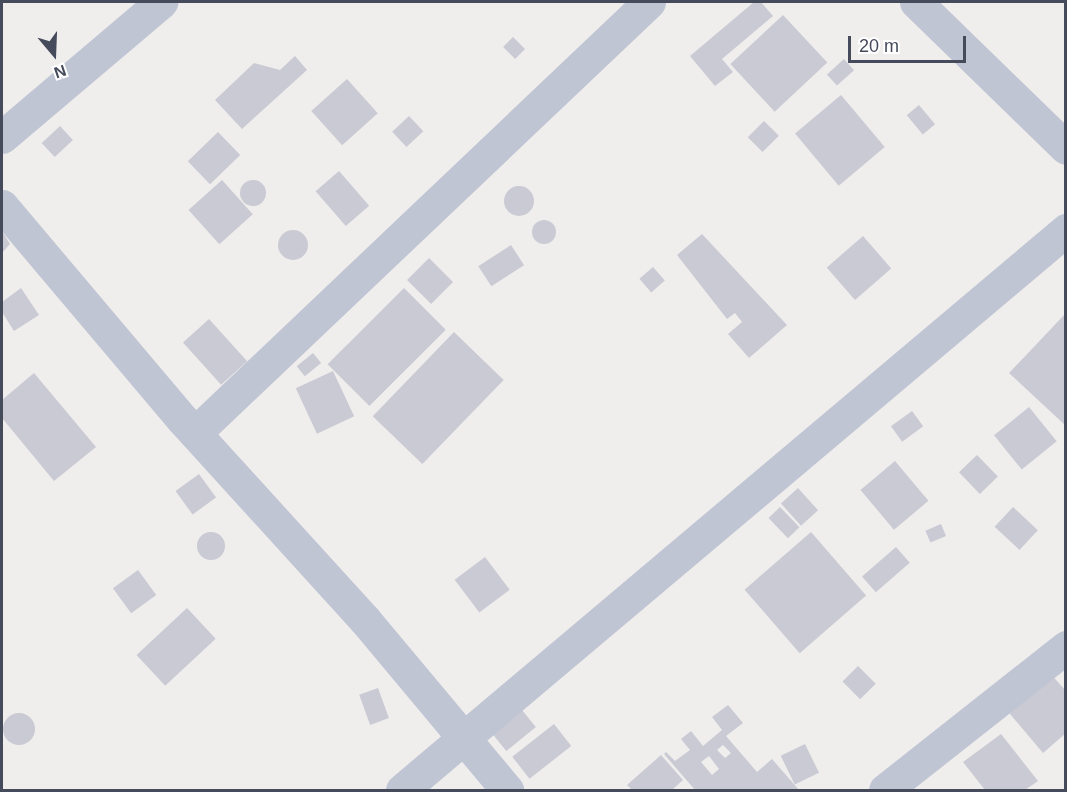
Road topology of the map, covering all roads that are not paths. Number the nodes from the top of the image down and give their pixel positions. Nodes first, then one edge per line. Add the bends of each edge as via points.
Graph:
1 (161, 2) edge
2 (649, 2) edge
3 (916, 2) edge
4 (2, 137) edge
5 (1065, 148) edge
6 (2, 206) edge
7 (1065, 230) edge
8 (195, 433) junction
9 (1065, 647) edge
10 (465, 739) junction
11 (402, 790) edge
12 (507, 790) edge
13 (885, 790) edge

1 - 4 street
2 - 8 street
3 - 5 street
6 - 8 street
7 - 10 street
8 - 10 street via 365,620
9 - 13 street
10 - 11 street
10 - 12 street

